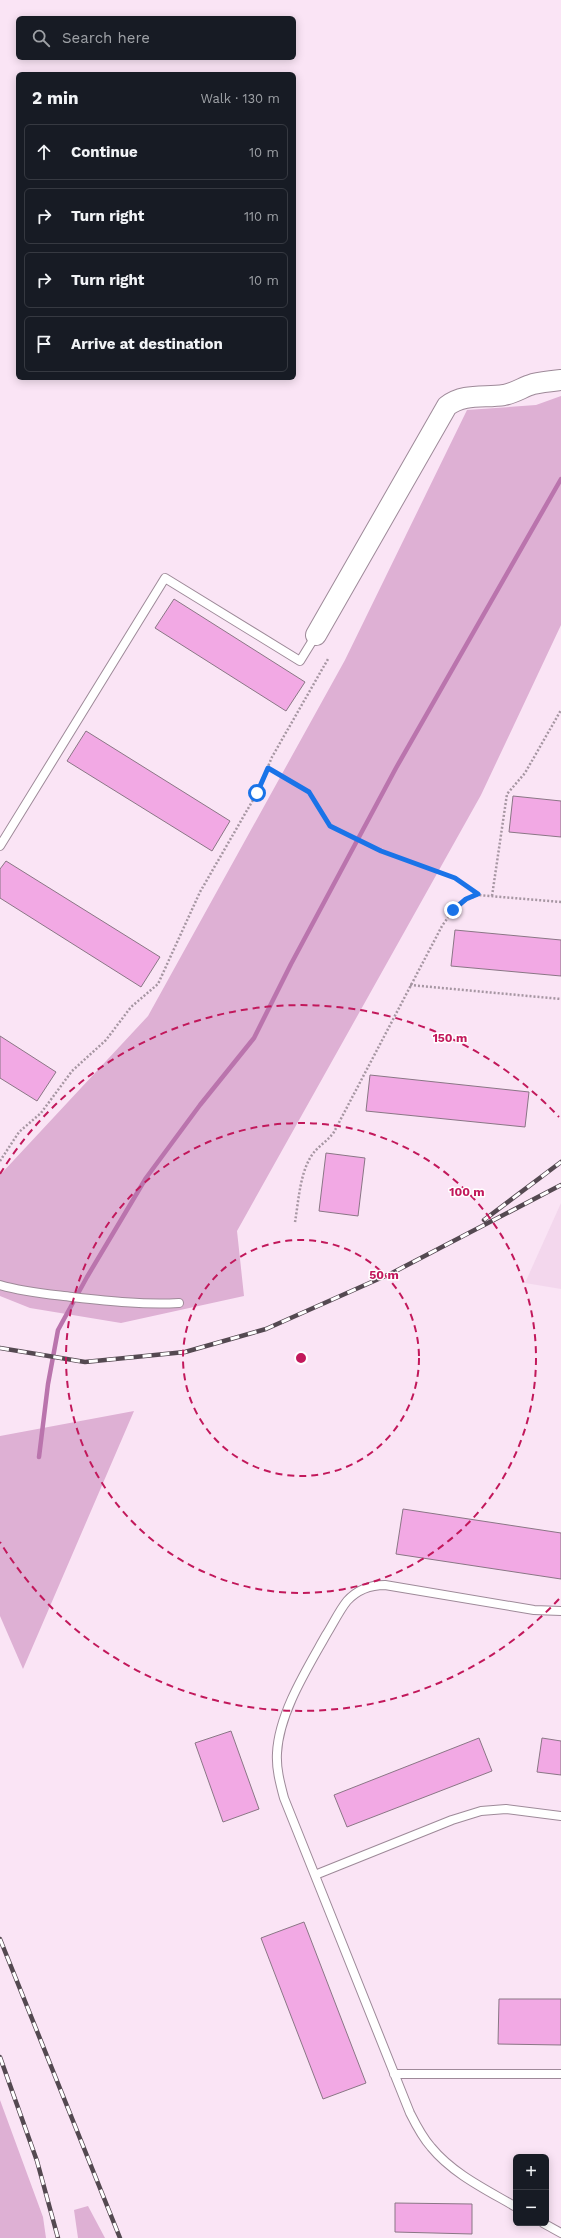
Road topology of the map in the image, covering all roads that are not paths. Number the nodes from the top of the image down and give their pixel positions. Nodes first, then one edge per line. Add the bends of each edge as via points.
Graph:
1 (561, 380) edge
2 (316, 635) joint
3 (0, 846) edge
4 (0, 1285) edge
5 (179, 1303) dead end
6 (561, 1611) edge
7 (561, 1816) edge
8 (315, 1875) junction
9 (394, 2074) junction
10 (561, 2074) edge
11 (513, 2205) edge
12 (548, 2226) edge
13 (561, 2233) edge

1 - 2 street via 533,384 515,393 467,397 455,400 447,406
2 - 3 lane via 300,661 165,578
4 - 5 lane via 43,1294 114,1302
6 - 8 lane via 534,1610 385,1585 367,1587 348,1601 297,1688 277,1753 279,1779 284,1798
7 - 8 lane via 506,1809 481,1811 457,1818
8 - 9 lane
9 - 10 lane
9 - 11 lane via 410,2113 431,2147 456,2171
12 - 13 lane

